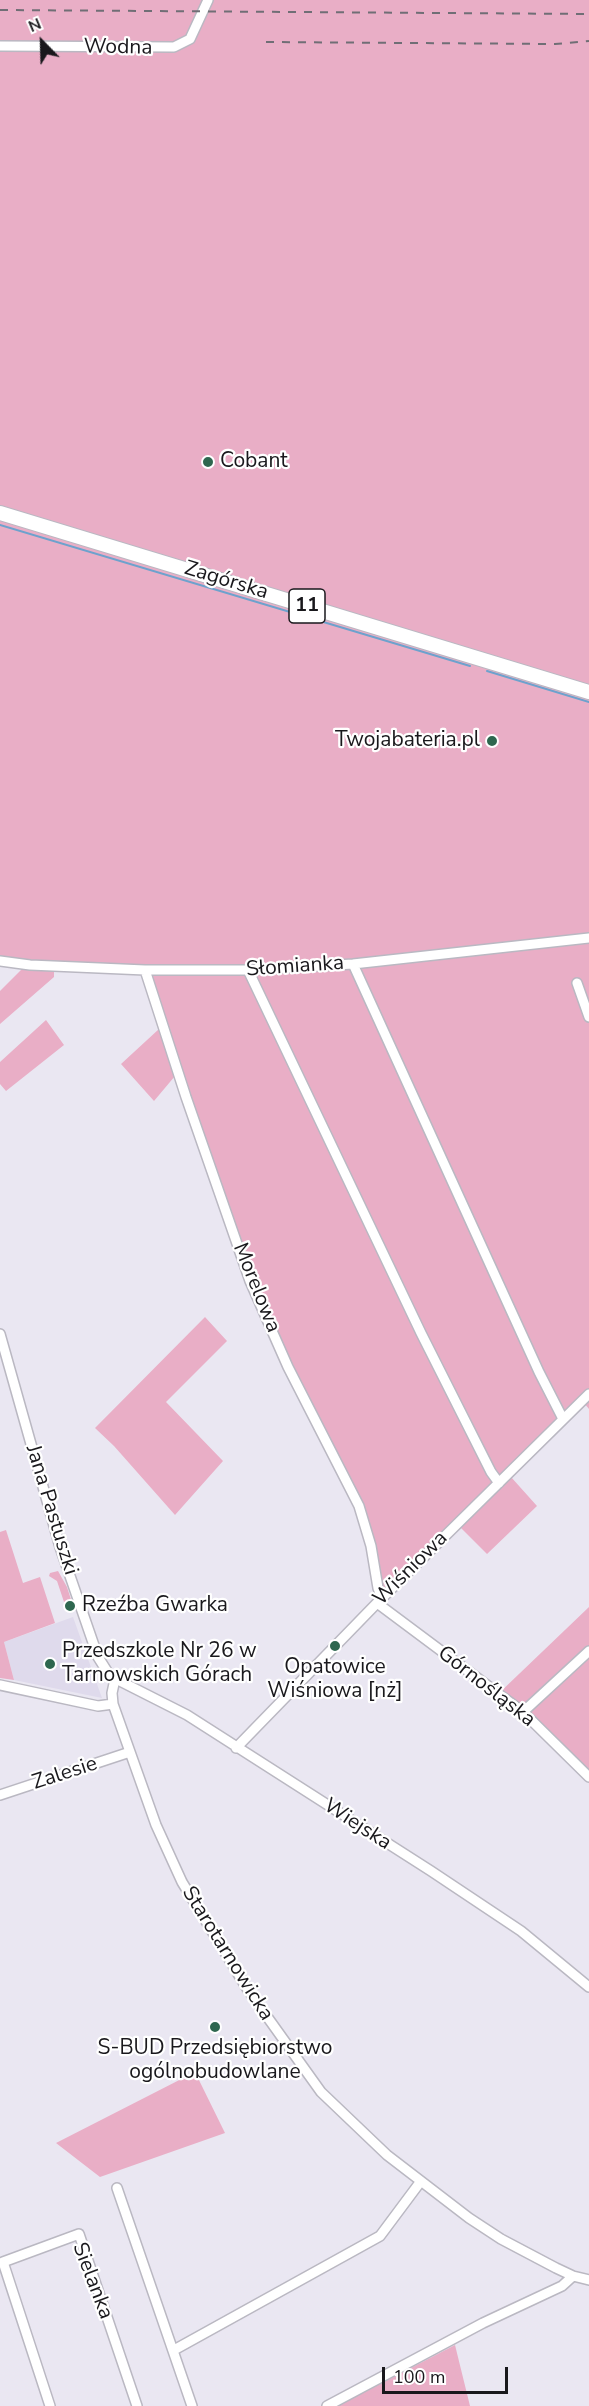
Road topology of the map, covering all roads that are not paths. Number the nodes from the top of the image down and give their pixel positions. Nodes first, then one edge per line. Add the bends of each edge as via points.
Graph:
1 (208, 0) edge
2 (0, 46) edge
3 (0, 513) edge
4 (589, 692) edge
5 (589, 938) edge
6 (0, 961) edge
7 (353, 964) junction
8 (145, 970) junction
9 (248, 970) junction
10 (577, 983) dead end
11 (589, 1017) edge
12 (0, 1334) edge
13 (589, 1394) edge
14 (563, 1419) junction
15 (499, 1483) junction
16 (380, 1600) junction
17 (589, 1651) edge
18 (115, 1679) junction
19 (0, 1685) edge
20 (113, 1704) junction
21 (523, 1712) junction
22 (236, 1748) junction
23 (130, 1752) junction
24 (587, 1771) edge
25 (0, 1795) edge
26 (589, 1987) edge
27 (421, 2181) junction
28 (117, 2188) dead end
29 (573, 2276) junction
30 (589, 2280) edge
31 (174, 2350) junction
32 (50, 2406) edge
33 (137, 2406) edge
34 (192, 2406) edge
35 (327, 2406) edge

1 - 2 street, Wodna via 190,39 174,47
3 - 4 highway, Zagórska / 11
5 - 7 street, Słomianka
6 - 8 street, Słomianka
7 - 9 street, Słomianka
7 - 14 street
8 - 9 street, Słomianka
8 - 16 street, Morelowa via 250,1281 288,1367 359,1506
9 - 15 street via 421,1333
10 - 11 street
12 - 18 street, Jana Pastuszki via 60,1546 98,1657
13 - 14 street, Wiśniowa
14 - 15 street, Wiśniowa
15 - 16 street, Wiśniowa
16 - 21 street, Górnośląska
16 - 22 street, Wiśniowa
17 - 21 street
18 - 20 street, Starotarnowicka
18 - 22 street, Wiejska via 166,1703
19 - 20 street via 98,1706
20 - 23 street, Starotarnowicka
21 - 24 street, Górnośląska
22 - 26 street, Wiejska via 521,1931
23 - 25 street, Zalesie
23 - 27 street, Starotarnowicka via 170,1860 248,1990 321,2092
27 - 29 street, Starotarnowicka via 486,2230
27 - 31 street via 380,2236
28 - 31 street
29 - 30 street
29 - 35 street via 562,2286
31 - 34 street
32 - 33 street, Sielanka via 3,2262 79,2234

